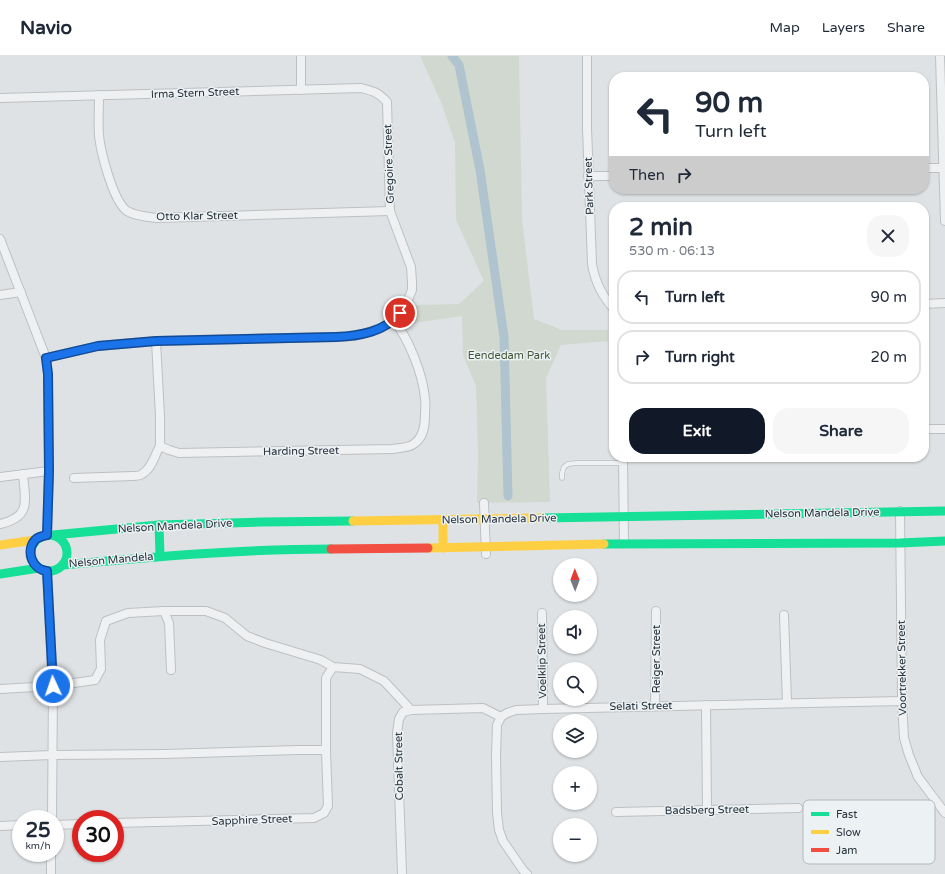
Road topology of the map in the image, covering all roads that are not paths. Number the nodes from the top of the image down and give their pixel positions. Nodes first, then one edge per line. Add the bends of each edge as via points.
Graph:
1 (301, 56) edge
2 (586, 56) edge
3 (940, 56) edge
4 (301, 90) junction
5 (99, 95) junction
6 (0, 98) edge
7 (386, 102) joint
8 (929, 168) edge
9 (944, 168) junction
10 (588, 176) junction
11 (609, 176) edge
12 (390, 211) junction
13 (945, 221) edge
14 (0, 239) edge
15 (21, 292) junction
16 (0, 295) edge
17 (609, 302) edge
18 (945, 303) edge
19 (929, 304) edge
20 (394, 320) junction
21 (156, 341) junction
22 (46, 358) junction
23 (929, 429) edge
24 (945, 429) edge
25 (160, 446) junction
26 (609, 461) edge
27 (623, 462) edge
28 (49, 471) junction
29 (23, 474) junction
30 (0, 478) edge
31 (74, 478) dead end
32 (562, 478) dead end
33 (484, 503) dead end
34 (945, 510) edge
35 (900, 511) junction
36 (624, 517) junction
37 (484, 519) junction
38 (443, 520) junction
39 (0, 524) edge
40 (159, 525) junction
41 (50, 535) junction
42 (35, 540) junction
43 (945, 541) edge
44 (624, 543) junction
45 (900, 543) junction
46 (0, 545) edge
47 (443, 548) junction
48 (486, 551) junction
49 (160, 556) junction
50 (63, 565) junction
51 (43, 570) junction
52 (0, 574) edge
53 (164, 611) junction
54 (656, 611) dead end
55 (542, 613) dead end
56 (784, 615) dead end
57 (333, 667) junction
58 (171, 670) dead end
59 (53, 686) junction
60 (0, 689) edge
61 (902, 701) junction
62 (787, 703) junction
63 (706, 705) junction
64 (655, 706) junction
65 (543, 709) junction
66 (411, 710) junction
67 (501, 717) junction
68 (326, 750) junction
69 (52, 755) junction
70 (0, 757) edge
71 (798, 808) dead end
72 (52, 810) edge
73 (707, 810) junction
74 (616, 812) dead end
75 (945, 813) edge
76 (124, 824) edge
77 (12, 825) edge
78 (0, 826) edge
79 (52, 862) edge
80 (523, 873) edge
81 (51, 874) edge
82 (402, 874) edge

1 - 4 street
2 - 10 street, Park Street
3 - 9 street
4 - 5 street, Irma Stern Street
4 - 7 street, Irma Stern Street via 361,88 374,91
5 - 6 street, Irma Stern Street
5 - 12 street, Otto Klar Street via 99,135 114,192 128,211 140,216 157,218
7 - 12 street, Gregoire Street
8 - 9 street
9 - 13 street
10 - 11 street
10 - 17 street, Park Street via 594,276
12 - 20 street, Gregoire Street via 411,267 412,282 408,300
14 - 15 street
15 - 16 street
15 - 22 street
18 - 19 street
20 - 21 street, Gregoire Street via 383,327 354,336
20 - 25 street, Harding Street via 408,344 420,375 425,400 425,424 421,437 415,444 392,449 179,453
21 - 22 street, Gregoire Street via 98,346
21 - 25 street
22 - 28 street
23 - 24 street
25 - 31 street via 142,475
26 - 32 lane via 568,464 564,467
27 - 36 street
28 - 29 street
28 - 41 street
29 - 30 street
29 - 39 street via 24,510 20,516
33 - 37 street
34 - 35 street, Nelson Mandela Drive
35 - 36 street, Nelson Mandela Drive
35 - 45 street, Voortrekker Street
36 - 37 street, Nelson Mandela Drive
36 - 44 street
37 - 38 street, Nelson Mandela Drive
37 - 48 street
38 - 40 street, Nelson Mandela Drive
38 - 47 street
40 - 41 street, Nelson Mandela Drive
40 - 49 street
41 - 42 street via 40,536
41 - 50 street via 63,540 66,545 67,557
42 - 46 street
42 - 51 street via 30,552 31,558 34,564
43 - 45 street
44 - 45 street
44 - 48 street
45 - 61 street, Voortrekker Street
47 - 48 street
47 - 49 street via 278,550
49 - 50 street, Nelson Mandela
50 - 51 street via 56,570
51 - 52 street
51 - 59 street
53 - 57 street via 206,611 225,618 247,636 320,660
53 - 58 street via 169,622
53 - 59 street via 128,613 106,621 100,640 101,669 95,680
54 - 64 street, Reiger Street
55 - 65 street, Voelklip Street
56 - 62 street
57 - 66 street via 360,669 384,681
57 - 68 street, Sapphire Street via 326,678
59 - 60 street
59 - 69 street
61 - 62 street, Selati Street
61 - 75 street, Voortrekker Street via 904,738 909,755 918,777
62 - 63 street, Selati Street
63 - 64 street, Selati Street
63 - 73 street
64 - 65 street, Selati Street
65 - 67 street, Selati Street via 516,710
66 - 67 street via 483,708
66 - 82 street, Cobalt Street via 403,712 399,718 397,733
67 - 80 street via 497,725 496,755 499,830
68 - 69 street
68 - 76 street, Sapphire Street via 328,806 324,813 314,818
69 - 70 street
69 - 72 street
71 - 73 street, Badsberg Street
73 - 74 street, Badsberg Street
77 - 78 street
79 - 81 street

